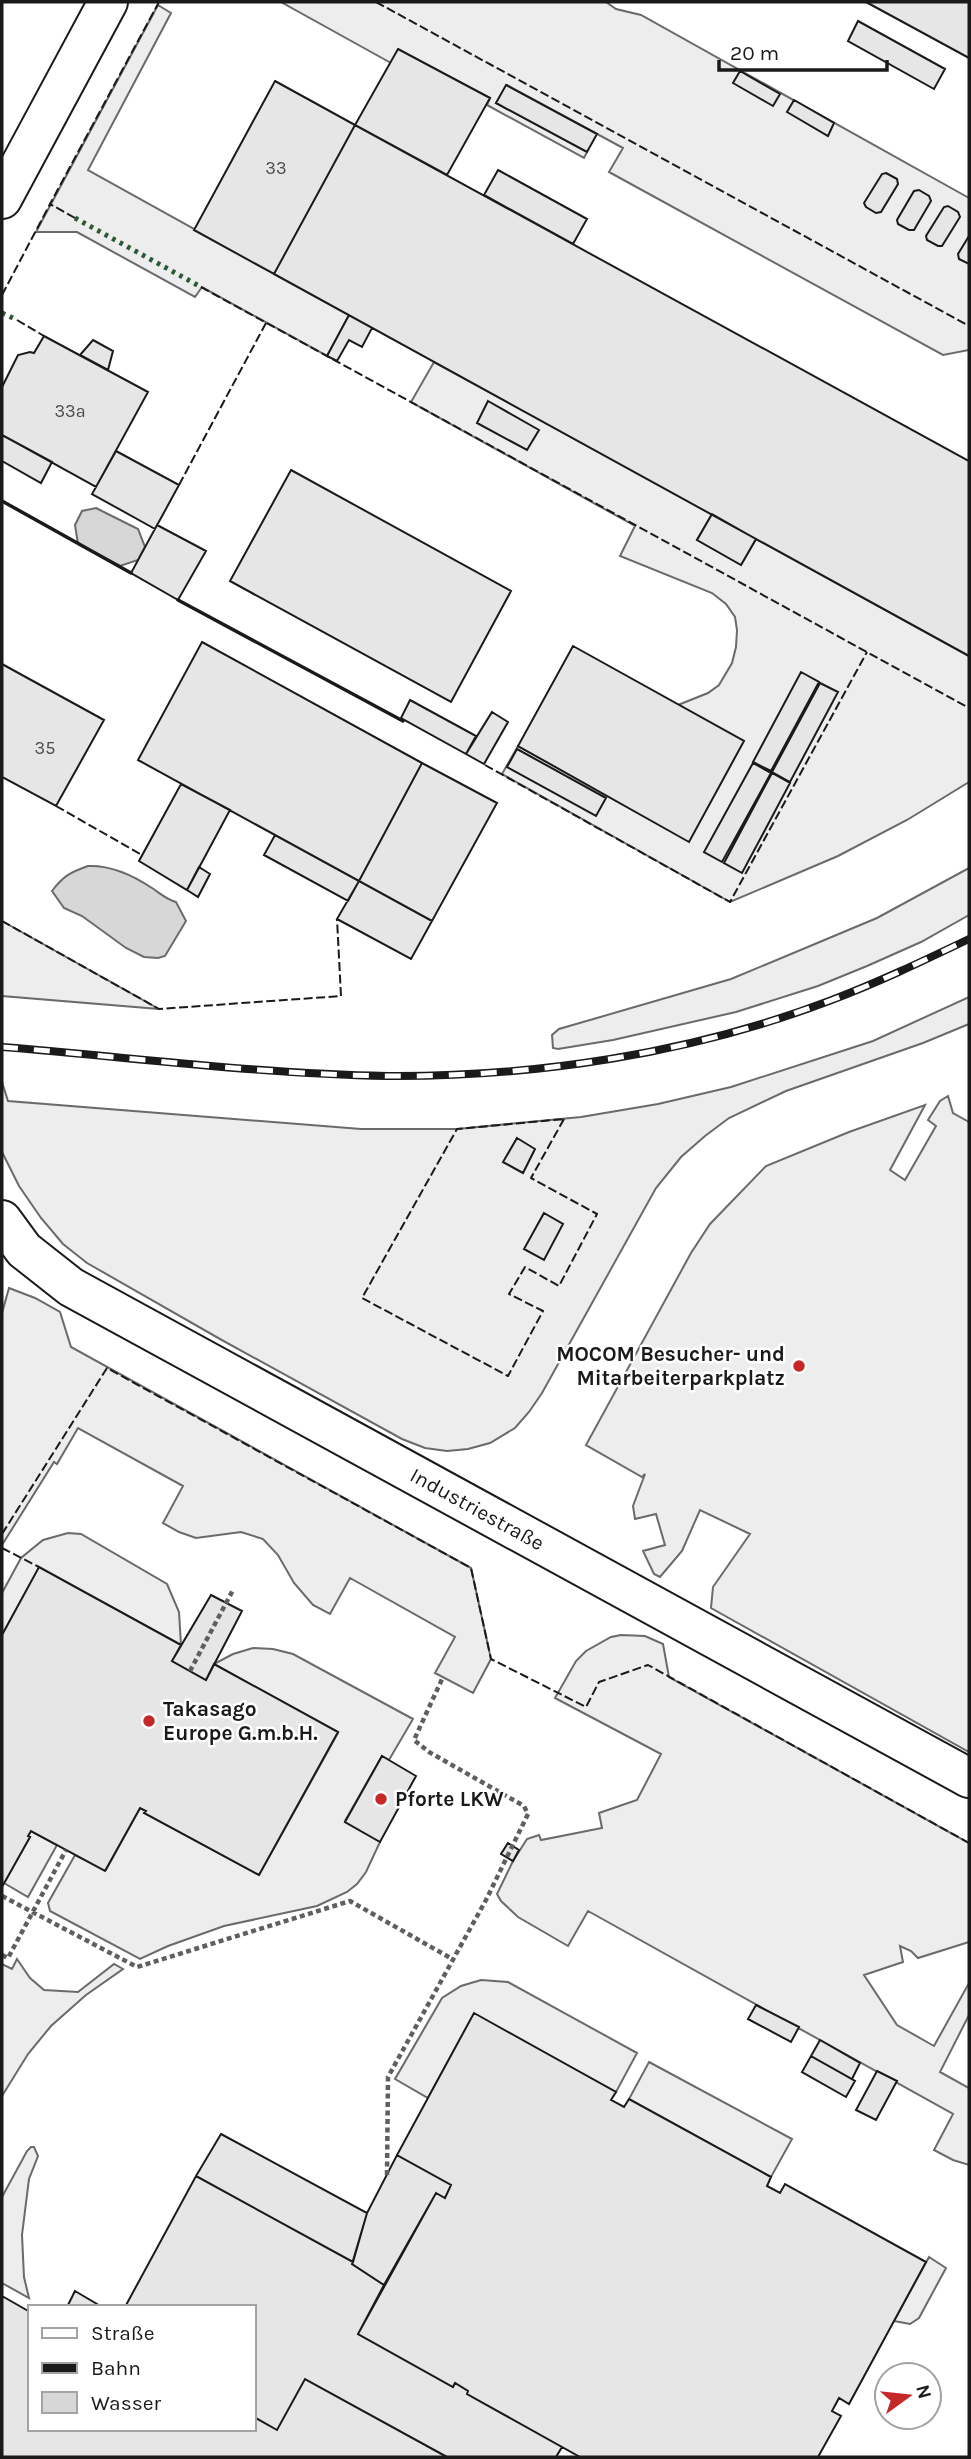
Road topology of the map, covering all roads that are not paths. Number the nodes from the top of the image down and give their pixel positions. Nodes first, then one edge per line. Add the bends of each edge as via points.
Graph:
1 (108, 2) edge
2 (2, 199) edge
3 (2, 1220) edge
4 (969, 1778) edge

1 - 2 street
3 - 4 street, Industriestraße via 24,1250 71,1287

